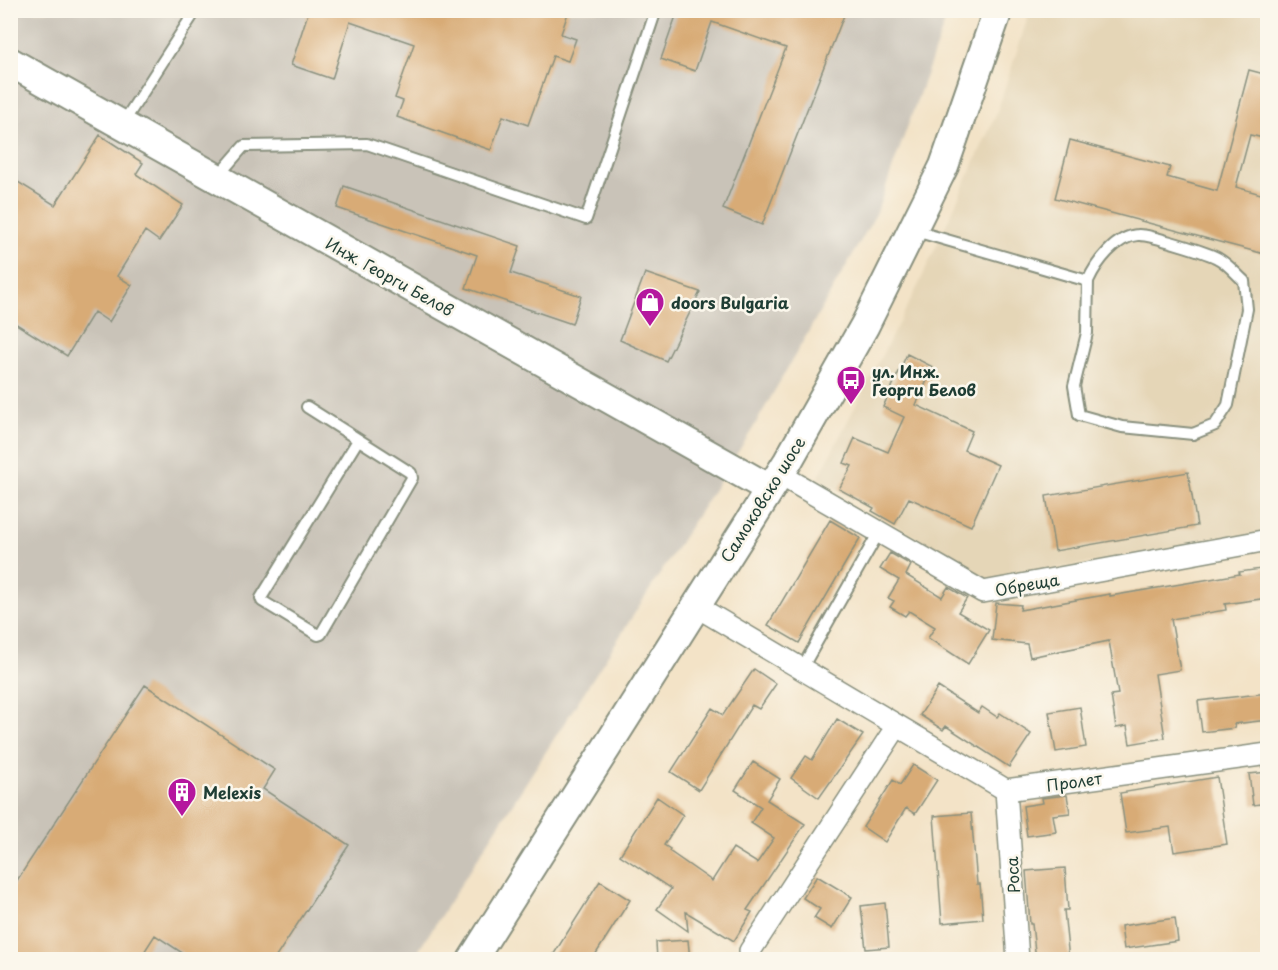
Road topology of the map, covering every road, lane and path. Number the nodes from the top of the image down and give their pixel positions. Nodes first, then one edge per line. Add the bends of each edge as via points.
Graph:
1 (196, 10) edge
2 (656, 10) edge
3 (998, 10) edge
4 (10, 62) edge
5 (121, 126) junction
6 (216, 178) junction
7 (912, 230) junction
8 (1088, 281) junction
9 (308, 407) dead end
10 (358, 440) junction
11 (775, 482) junction
12 (879, 532) junction
13 (1268, 540) edge
14 (694, 605) junction
15 (802, 668) junction
16 (897, 726) junction
17 (1268, 754) edge
18 (1006, 790) junction
19 (750, 951) dead end
20 (472, 960) edge
21 (1018, 960) edge

1 - 5 lane
2 - 6 lane via 586,219 368,144 244,146
3 - 7 main road, Самоковско шосе via 944,166
4 - 5 main road, Инж. Георги Белов
5 - 6 main road, Инж. Георги Белов
6 - 11 main road, Инж. Георги Белов
7 - 8 lane
7 - 11 main road, Самоковско шосе via 865,325
8 - 8 lane via 1095,267 1119,242 1137,235 1219,258 1244,281 1247,309 1228,405 1215,425 1192,434 1122,427 1078,415 1074,386 1087,333
9 - 10 lane
10 - 10 lane via 411,473 412,478 318,635 261,598
11 - 12 street, Обреща
11 - 14 main road, Самоковско шосе
12 - 13 street, Обреща via 983,592
12 - 15 lane
14 - 15 street
14 - 20 main road, Самоковско шосе
15 - 16 street
16 - 18 street
16 - 19 street
17 - 18 street, Пролет
18 - 21 street, Роса

